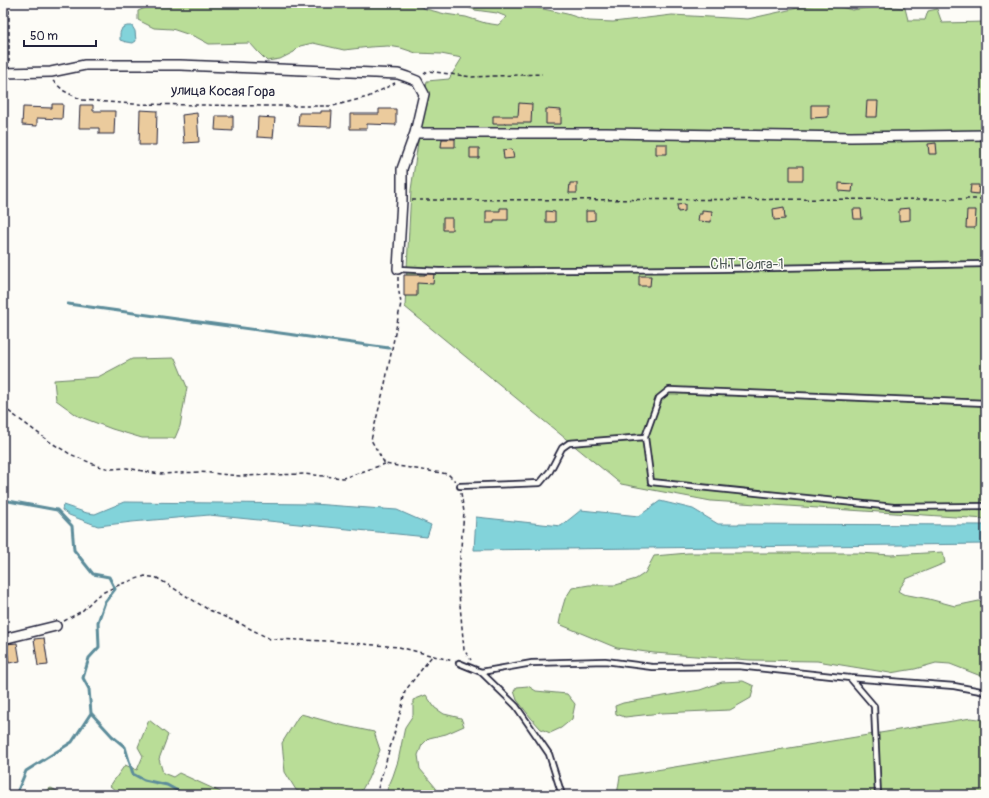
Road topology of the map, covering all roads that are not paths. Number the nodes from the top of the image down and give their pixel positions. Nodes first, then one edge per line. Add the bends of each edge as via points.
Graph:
1 (5, 73) edge
2 (415, 133) junction
3 (986, 135) edge
4 (986, 264) edge
5 (398, 269) joint
6 (986, 403) edge
7 (645, 437) junction
8 (460, 486) road end
9 (986, 506) edge
10 (56, 626) road end
11 (3, 638) edge
12 (459, 663) road end
13 (481, 672) junction
14 (850, 678) junction
15 (986, 692) edge
16 (562, 795) edge
17 (878, 795) edge

1 - 2 street, улица Косая Гора via 51,72 85,65 180,65 398,74 417,81 424,94
2 - 3 street via 852,137
2 - 5 street via 402,169
4 - 5 lane via 700,269
6 - 7 lane via 669,390 659,398
7 - 8 lane via 569,443 562,448 550,471 540,483
7 - 9 lane via 651,482 894,507
10 - 11 street
12 - 13 lane
13 - 14 lane via 532,663 605,661 652,667 738,666
13 - 16 lane via 516,706 549,754
14 - 15 lane via 954,686
14 - 17 lane via 874,706

